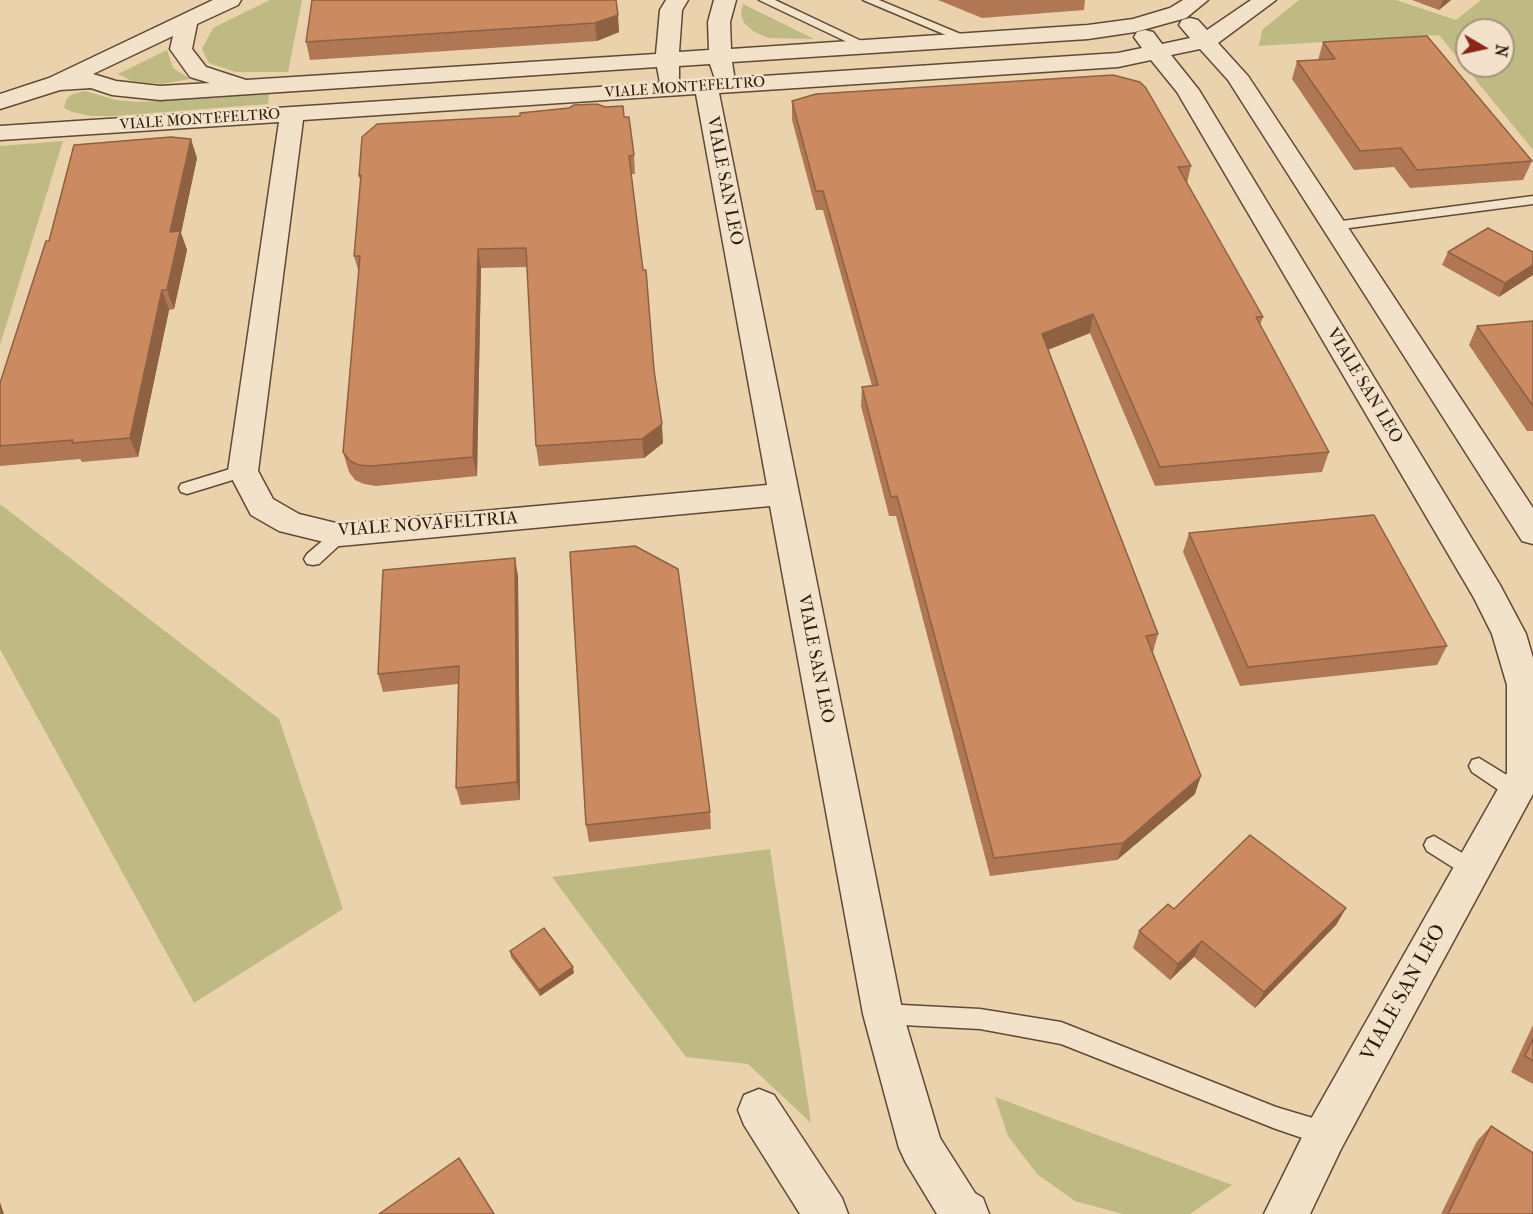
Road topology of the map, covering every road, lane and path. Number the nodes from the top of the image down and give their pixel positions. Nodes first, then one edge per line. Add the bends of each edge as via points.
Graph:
1 (230, 0) edge
2 (677, 0) edge
3 (725, 0) edge
4 (765, 0) edge
5 (868, 0) edge
6 (1197, 0) edge
7 (1265, 0) edge
8 (1178, 13) junction
9 (187, 21) junction
10 (1135, 25) junction
11 (969, 40) junction
12 (1206, 41) junction
13 (866, 46) junction
14 (1157, 52) junction
15 (720, 55) junction
16 (667, 58) junction
17 (57, 82) junction
18 (246, 86) junction
19 (715, 86) junction
20 (670, 89) junction
21 (0, 102) edge
22 (292, 114) junction
23 (91, 127) junction
24 (0, 133) edge
25 (1533, 200) edge
26 (1334, 226) junction
27 (243, 471) junction
28 (186, 488) dead end
29 (784, 494) junction
30 (1533, 533) edge
31 (340, 535) junction
32 (313, 560) dead end
33 (1479, 766) dead end
34 (1525, 775) edge
35 (1434, 845) dead end
36 (1472, 868) junction
37 (883, 1014) junction
38 (759, 1110) dead end
39 (1326, 1134) junction
40 (826, 1214) edge
41 (967, 1214) edge
42 (1286, 1214) edge

1 - 9 street
2 - 16 street via 671,10
3 - 15 street, VIALE SAN LEO via 719,22
4 - 13 lane
5 - 11 lane
6 - 8 street, VIALE MONTEFELTRO
7 - 12 street, VIALE MONTEFELTRO
8 - 10 street, VIALE MONTEFELTRO
8 - 12 street
9 - 17 street
9 - 18 street, VIALE MONTEFELTRO via 181,49 198,72
10 - 11 street, VIALE MONTEFELTRO
10 - 14 street, VIALE SAN LEO
11 - 13 street, VIALE MONTEFELTRO
12 - 14 street, VIALE MONTEFELTRO
12 - 26 street via 1237,76
13 - 15 street, VIALE MONTEFELTRO
14 - 19 street, VIALE MONTEFELTRO via 1118,60
14 - 34 street, VIALE SAN LEO via 1187,90 1509,634 1524,685
15 - 16 street, VIALE MONTEFELTRO
15 - 19 street, VIALE SAN LEO
16 - 18 street, VIALE MONTEFELTRO
16 - 20 street
17 - 18 street, VIALE MONTEFELTRO via 93,81 112,88 160,93
17 - 21 street
17 - 23 street, VIALE MONTEFELTRO via 46,101 53,117
19 - 20 street, VIALE MONTEFELTRO
19 - 29 street, VIALE SAN LEO
20 - 22 street, VIALE MONTEFELTRO
22 - 23 street, VIALE MONTEFELTRO
22 - 27 street
23 - 24 street, VIALE MONTEFELTRO
25 - 26 lane
26 - 30 street
27 - 28 lane
27 - 31 street, VIALE NOVAFELTRIA via 262,507 290,523
29 - 31 street, VIALE NOVAFELTRIA
29 - 37 street, VIALE SAN LEO
31 - 32 lane
33 - 34 lane
34 - 36 street, VIALE SAN LEO
35 - 36 lane
36 - 39 street, VIALE SAN LEO
37 - 39 lane via 980,1019 1061,1033
37 - 41 street, VIALE SAN LEO via 921,1148 959,1209
38 - 40 street
39 - 42 street, VIALE SAN LEO

